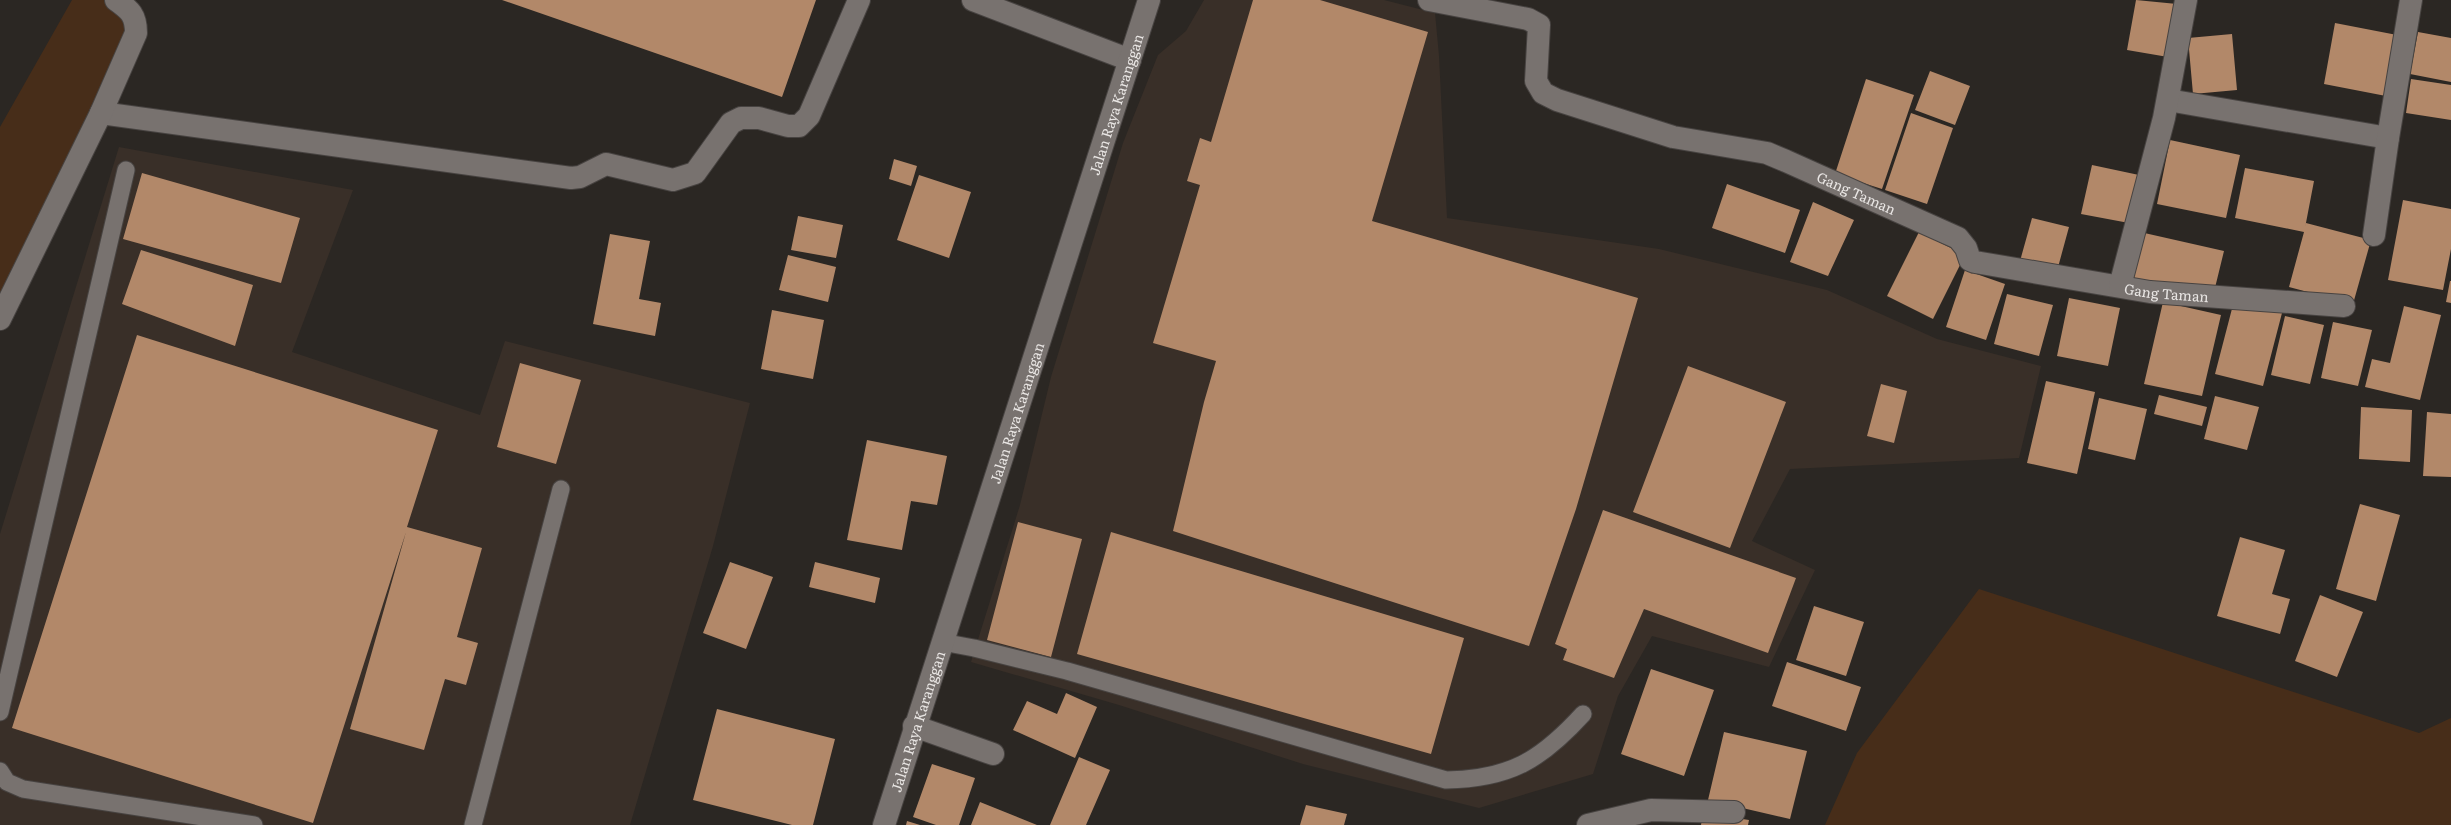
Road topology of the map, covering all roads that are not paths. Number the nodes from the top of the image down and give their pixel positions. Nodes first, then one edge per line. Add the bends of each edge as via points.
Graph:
1 (116, 0) edge
2 (859, 0) edge
3 (972, 0) edge
4 (1149, 0) edge
5 (1429, 0) edge
6 (2186, 0) edge
7 (2411, 0) edge
8 (1130, 60) junction
9 (2168, 100) junction
10 (101, 114) junction
11 (2388, 138) junction
12 (126, 170) dead end
13 (2374, 235) dead end
14 (2120, 286) junction
15 (2344, 306) dead end
16 (0, 319) edge
17 (561, 489) dead end
18 (942, 642) junction
19 (0, 712) edge
20 (1583, 714) dead end
21 (914, 726) junction
22 (993, 754) dead end
23 (0, 771) edge
24 (1734, 812) dead end
25 (254, 825) edge
26 (473, 825) edge
27 (884, 825) edge
28 (1588, 825) edge

1 - 10 street via 131,11 136,21 136,33
2 - 10 street via 809,116 799,126 788,126 759,118 741,118 731,123 695,173 673,180 606,164 580,178 571,178
3 - 8 street
4 - 8 street, Jalan Raya Karanggan
5 - 14 street, Gang Taman via 1528,19 1539,25 1536,81 1543,93 1557,100 1673,137 1767,153 1958,238 1966,248 1970,260 1975,262
6 - 9 street
7 - 11 street
8 - 18 street, Jalan Raya Karanggan
9 - 11 street
9 - 14 street
10 - 16 street
11 - 13 street
12 - 19 lane
14 - 15 street, Gang Taman via 2166,294
17 - 26 lane
18 - 20 lane via 1067,671 1446,780 1470,780 1499,774 1529,762 1558,742
18 - 21 street, Jalan Raya Karanggan
21 - 22 street
21 - 27 street, Jalan Raya Karanggan
23 - 25 lane via 7,782 31,790
24 - 28 street via 1651,810

